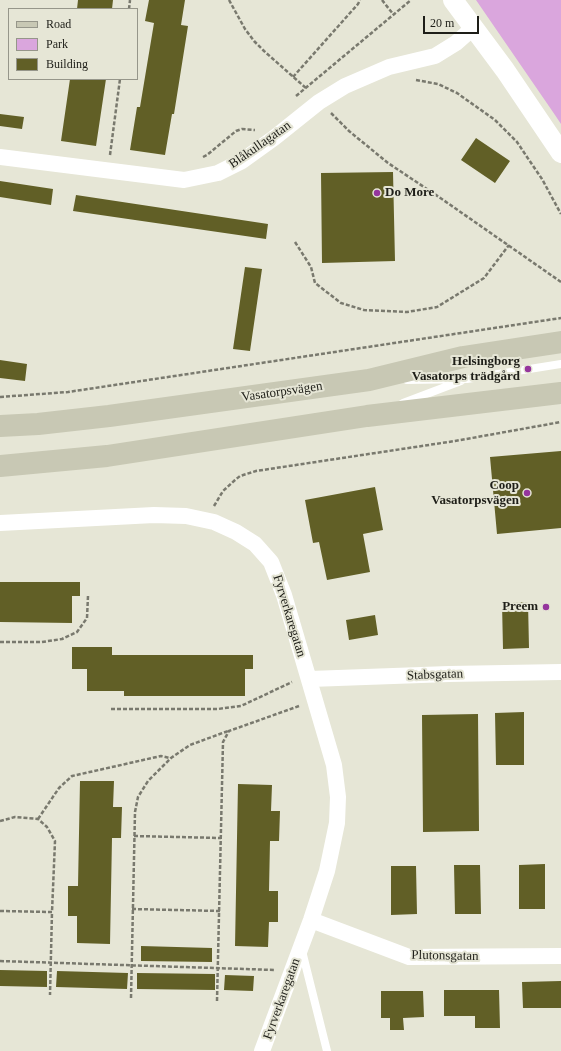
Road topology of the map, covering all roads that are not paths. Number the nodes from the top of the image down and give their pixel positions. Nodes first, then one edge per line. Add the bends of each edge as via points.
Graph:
1 (452, 0) edge
2 (473, 28) junction
3 (561, 153) edge
4 (0, 157) edge
5 (561, 342) edge
6 (561, 364) edge
7 (467, 379) junction
8 (369, 380) junction
9 (561, 393) edge
10 (367, 416) junction
11 (0, 426) edge
12 (0, 466) edge
13 (0, 523) edge
14 (561, 672) edge
15 (308, 677) junction
16 (311, 920) junction
17 (301, 947) junction
18 (561, 956) edge
19 (262, 1051) edge
20 (327, 1051) edge

1 - 2 street
2 - 3 street
2 - 4 street, Blåkullagatan via 443,52 389,67 345,86 324,107 242,161 218,173 184,180
5 - 8 main road, Vasatorpsvägen via 463,356
6 - 7 lane
7 - 8 lane
7 - 10 lane
8 - 11 main road, Vasatorpsvägen via 110,416
9 - 10 main road
10 - 12 main road via 107,456
13 - 15 street, Fyrverkaregatan via 154,515 186,516 225,526 261,549 271,562 284,595
14 - 15 street, Stabsgatan
15 - 16 street, Fyrverkaregatan via 334,765 338,797 337,823 327,871
16 - 17 street, Fyrverkaregatan
16 - 18 street, Plutonsgatan via 409,957
17 - 19 street, Fyrverkaregatan
17 - 20 lane, Fyrverkaregatan

